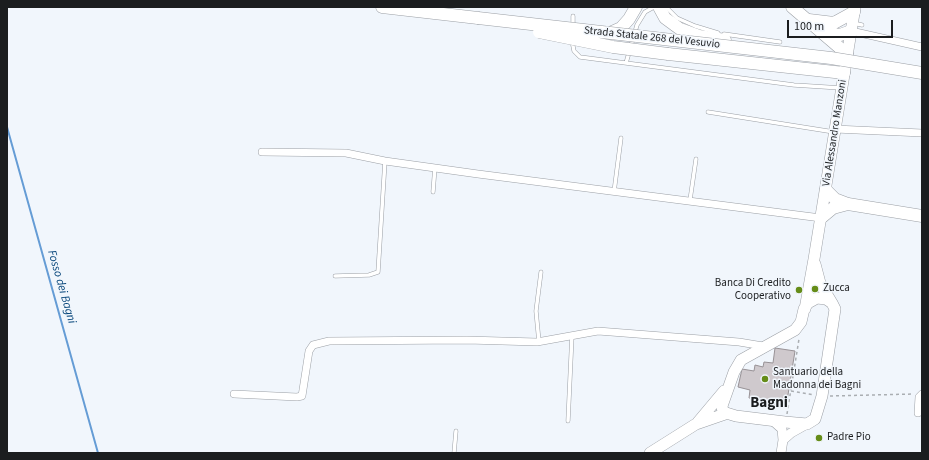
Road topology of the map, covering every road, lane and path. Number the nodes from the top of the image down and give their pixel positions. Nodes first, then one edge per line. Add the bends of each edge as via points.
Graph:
1 (382, 7) edge
2 (636, 7) edge
3 (654, 7) edge
4 (659, 7) edge
5 (666, 7) edge
6 (792, 7) edge
7 (573, 16) dead end
8 (478, 18) junction
9 (808, 20) junction
10 (855, 20) edge
11 (834, 23) junction
12 (823, 32) junction
13 (610, 33) junction
14 (778, 47) junction
15 (922, 48) edge
16 (847, 54) junction
17 (626, 63) junction
18 (844, 73) junction
19 (922, 73) edge
20 (842, 88) junction
21 (708, 112) dead end
22 (835, 130) junction
23 (922, 133) edge
24 (621, 138) dead end
25 (262, 152) dead end
26 (696, 159) dead end
27 (385, 161) junction
28 (435, 167) junction
29 (826, 190) junction
30 (432, 192) dead end
31 (614, 192) junction
32 (690, 200) junction
33 (848, 204) junction
34 (922, 216) edge
35 (821, 218) junction
36 (814, 259) junction
37 (541, 272) dead end
38 (335, 276) dead end
39 (832, 303) junction
40 (804, 309) junction
41 (572, 335) junction
42 (800, 335) dead end
43 (539, 342) junction
44 (763, 346) junction
45 (730, 384) junction
46 (790, 391) junction
47 (234, 394) dead end
48 (918, 394) edge
49 (819, 396) junction
50 (918, 413) dead end
51 (726, 414) junction
52 (786, 419) dead end
53 (568, 421) dead end
54 (773, 421) junction
55 (696, 424) junction
56 (807, 424) junction
57 (456, 431) dead end
58 (783, 440) junction
59 (454, 453) edge
60 (650, 453) edge
61 (781, 453) edge

1 - 8 highway, Strada Statale 268 del Vesuvio
2 - 13 highway via 621,28
3 - 17 lane via 645,12 637,25
4 - 14 highway, bridge via 671,23 690,33
5 - 14 lane via 677,18 714,32
6 - 9 highway
7 - 17 lane via 572,45 580,57
8 - 13 highway, Strada Statale 268 del Vesuvio, bridge
8 - 18 highway, bridge via 504,26 600,44
9 - 11 highway
9 - 12 highway
10 - 11 highway
10 - 11 highway via 844,26
10 - 12 highway via 840,35
10 - 15 street
10 - 16 main road, Via Alessandro Manzoni
12 - 16 highway
13 - 14 highway, Strada Statale 268 del Vesuvio, bridge
14 - 19 highway, Strada Statale 268 del Vesuvio, bridge
16 - 18 main road, Via Alessandro Manzoni
17 - 20 lane via 794,85
18 - 20 main road, Via Alessandro Manzoni
20 - 22 main road, Via Alessandro Manzoni
21 - 22 lane
22 - 23 street
22 - 29 main road, Via Alessandro Manzoni
24 - 31 lane
25 - 27 street via 346,153
26 - 32 lane
27 - 28 street
27 - 38 lane via 378,272 369,275
28 - 30 lane
28 - 31 street
29 - 33 highway via 835,199
29 - 35 main road, Via Alessandro Manzoni
31 - 32 street
32 - 35 street
33 - 34 highway
33 - 35 highway via 833,208
35 - 36 main road, Via Alessandro Manzoni
36 - 39 main road, Via Alessandro Manzoni via 816,274
36 - 40 main road, Via Alessandro Manzoni
37 - 43 lane via 536,311
39 - 40 main road via 817,298
39 - 49 main road via 835,317
40 - 44 main road, Via Alessandro Manzoni via 798,327
41 - 43 street
41 - 44 street via 598,331
41 - 53 lane
42 - 46 path
43 - 47 street via 318,342 309,351 302,396
44 - 45 main road, Via Alessandro Manzoni via 741,360
45 - 51 main road, Via Alessandro Manzoni via 722,406
45 - 55 main road
46 - 49 path
46 - 52 path
48 - 49 path
48 - 50 street
49 - 56 main road via 816,419
51 - 54 main road
51 - 55 main road
54 - 56 main road
54 - 58 main road via 782,429
55 - 60 main road
56 - 58 main road
57 - 59 lane
58 - 61 main road

